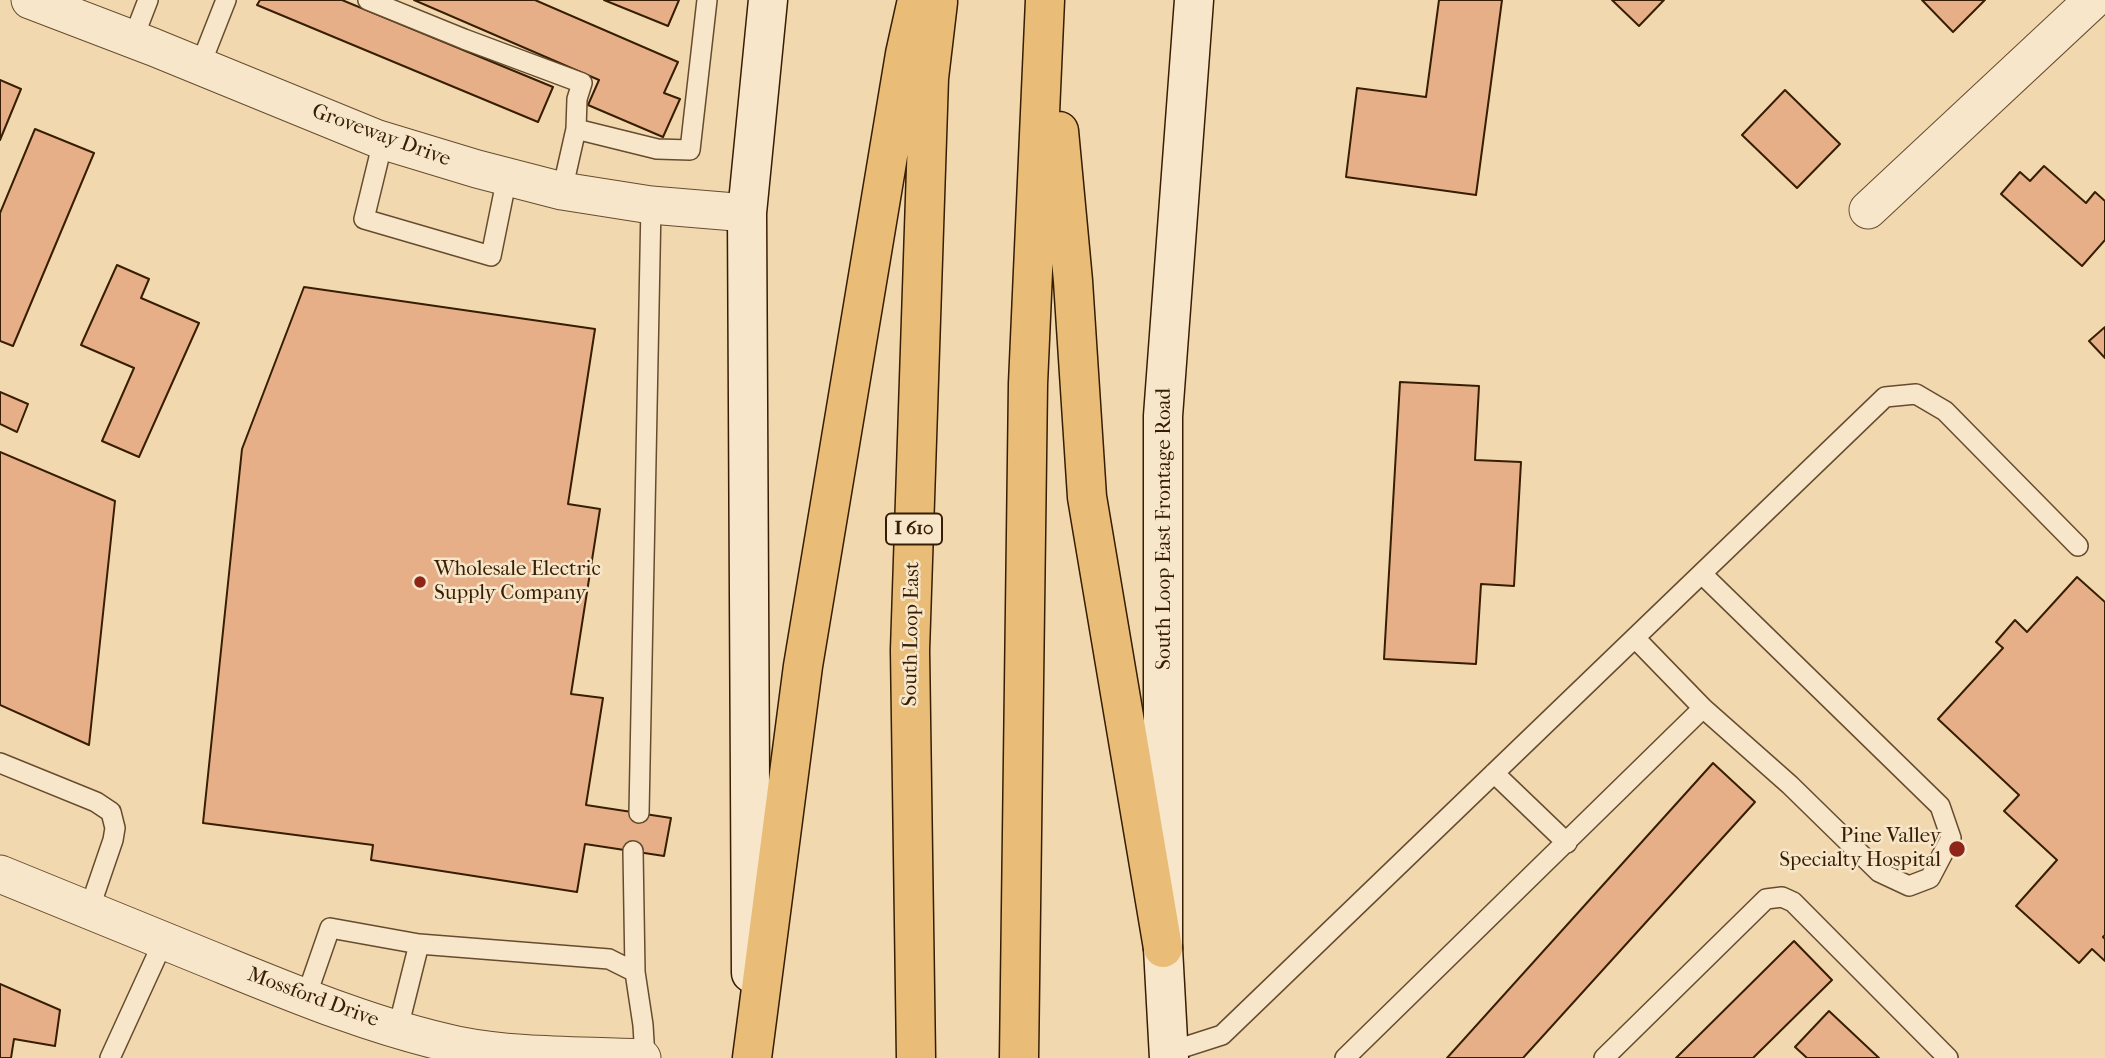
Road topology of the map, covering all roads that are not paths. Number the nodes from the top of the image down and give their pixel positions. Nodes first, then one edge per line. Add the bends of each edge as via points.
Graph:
1 (30, 0) edge
2 (148, 0) edge
3 (226, 0) edge
4 (369, 0) edge
5 (707, 0) edge
6 (768, 0) edge
7 (917, 0) edge
8 (939, 0) edge
9 (1046, 0) edge
10 (1194, 0) edge
11 (2093, 0) edge
12 (133, 39) junction
13 (200, 66) junction
14 (576, 129) junction
15 (383, 141) junction
16 (507, 177) junction
17 (562, 191) junction
18 (650, 205) junction
19 (1868, 210) dead end
20 (747, 213) junction
21 (2078, 546) dead end
22 (1702, 574) junction
23 (1635, 638) junction
24 (1703, 708) junction
25 (0, 763) edge
26 (1494, 773) junction
27 (639, 813) dead end
28 (1567, 843) junction
29 (633, 851) dead end
30 (0, 874) edge
31 (89, 910) junction
32 (164, 940) junction
33 (419, 944) junction
34 (1163, 948) junction
35 (635, 972) junction
36 (306, 997) junction
37 (398, 1028) junction
38 (477, 1053) edge
39 (1169, 1055) edge
40 (110, 1058) edge
41 (644, 1058) edge
42 (751, 1058) edge
43 (916, 1058) edge
44 (1018, 1058) edge
45 (1345, 1058) edge
46 (1604, 1058) edge
47 (1948, 1058) edge

1 - 12 street, Groveway Drive
2 - 12 lane
3 - 13 lane
4 - 14 lane via 582,83
5 - 14 lane via 690,150 657,149
6 - 20 main road
7 - 42 highway via 803,666
8 - 43 highway, South Loop East / I 610 via 929,78 910,650
9 - 34 highway via 1073,281 1087,497
9 - 44 highway via 1028,384
10 - 34 main road, South Loop East Frontage Road via 1163,416
11 - 19 street
12 - 13 street, Groveway Drive
13 - 15 street, Groveway Drive
14 - 17 lane
15 - 16 street, Groveway Drive
15 - 16 lane via 364,219 491,256
16 - 17 street, Groveway Drive
17 - 18 street, Groveway Drive
18 - 20 street, Groveway Drive
18 - 27 lane
20 - 42 main road
21 - 22 lane via 1945,411 1916,394 1885,397
22 - 23 lane
22 - 24 lane via 1940,806 1951,838 1930,878 1909,886 1879,872
23 - 24 lane
23 - 26 lane
24 - 28 lane
25 - 31 lane via 111,812 114,840
26 - 28 lane
26 - 39 lane via 1222,1035
28 - 45 lane
29 - 35 lane
30 - 31 street, Mossford Drive
31 - 32 street, Mossford Drive
32 - 36 street, Mossford Drive
32 - 40 lane
33 - 35 lane via 609,959
33 - 36 lane via 330,928
33 - 37 lane
34 - 39 main road, South Loop East Frontage Road
35 - 41 lane
36 - 37 street, Mossford Drive
37 - 38 street, Mossford Drive
38 - 41 street, Mossford Drive
46 - 47 lane via 1766,899 1782,898 1793,902

